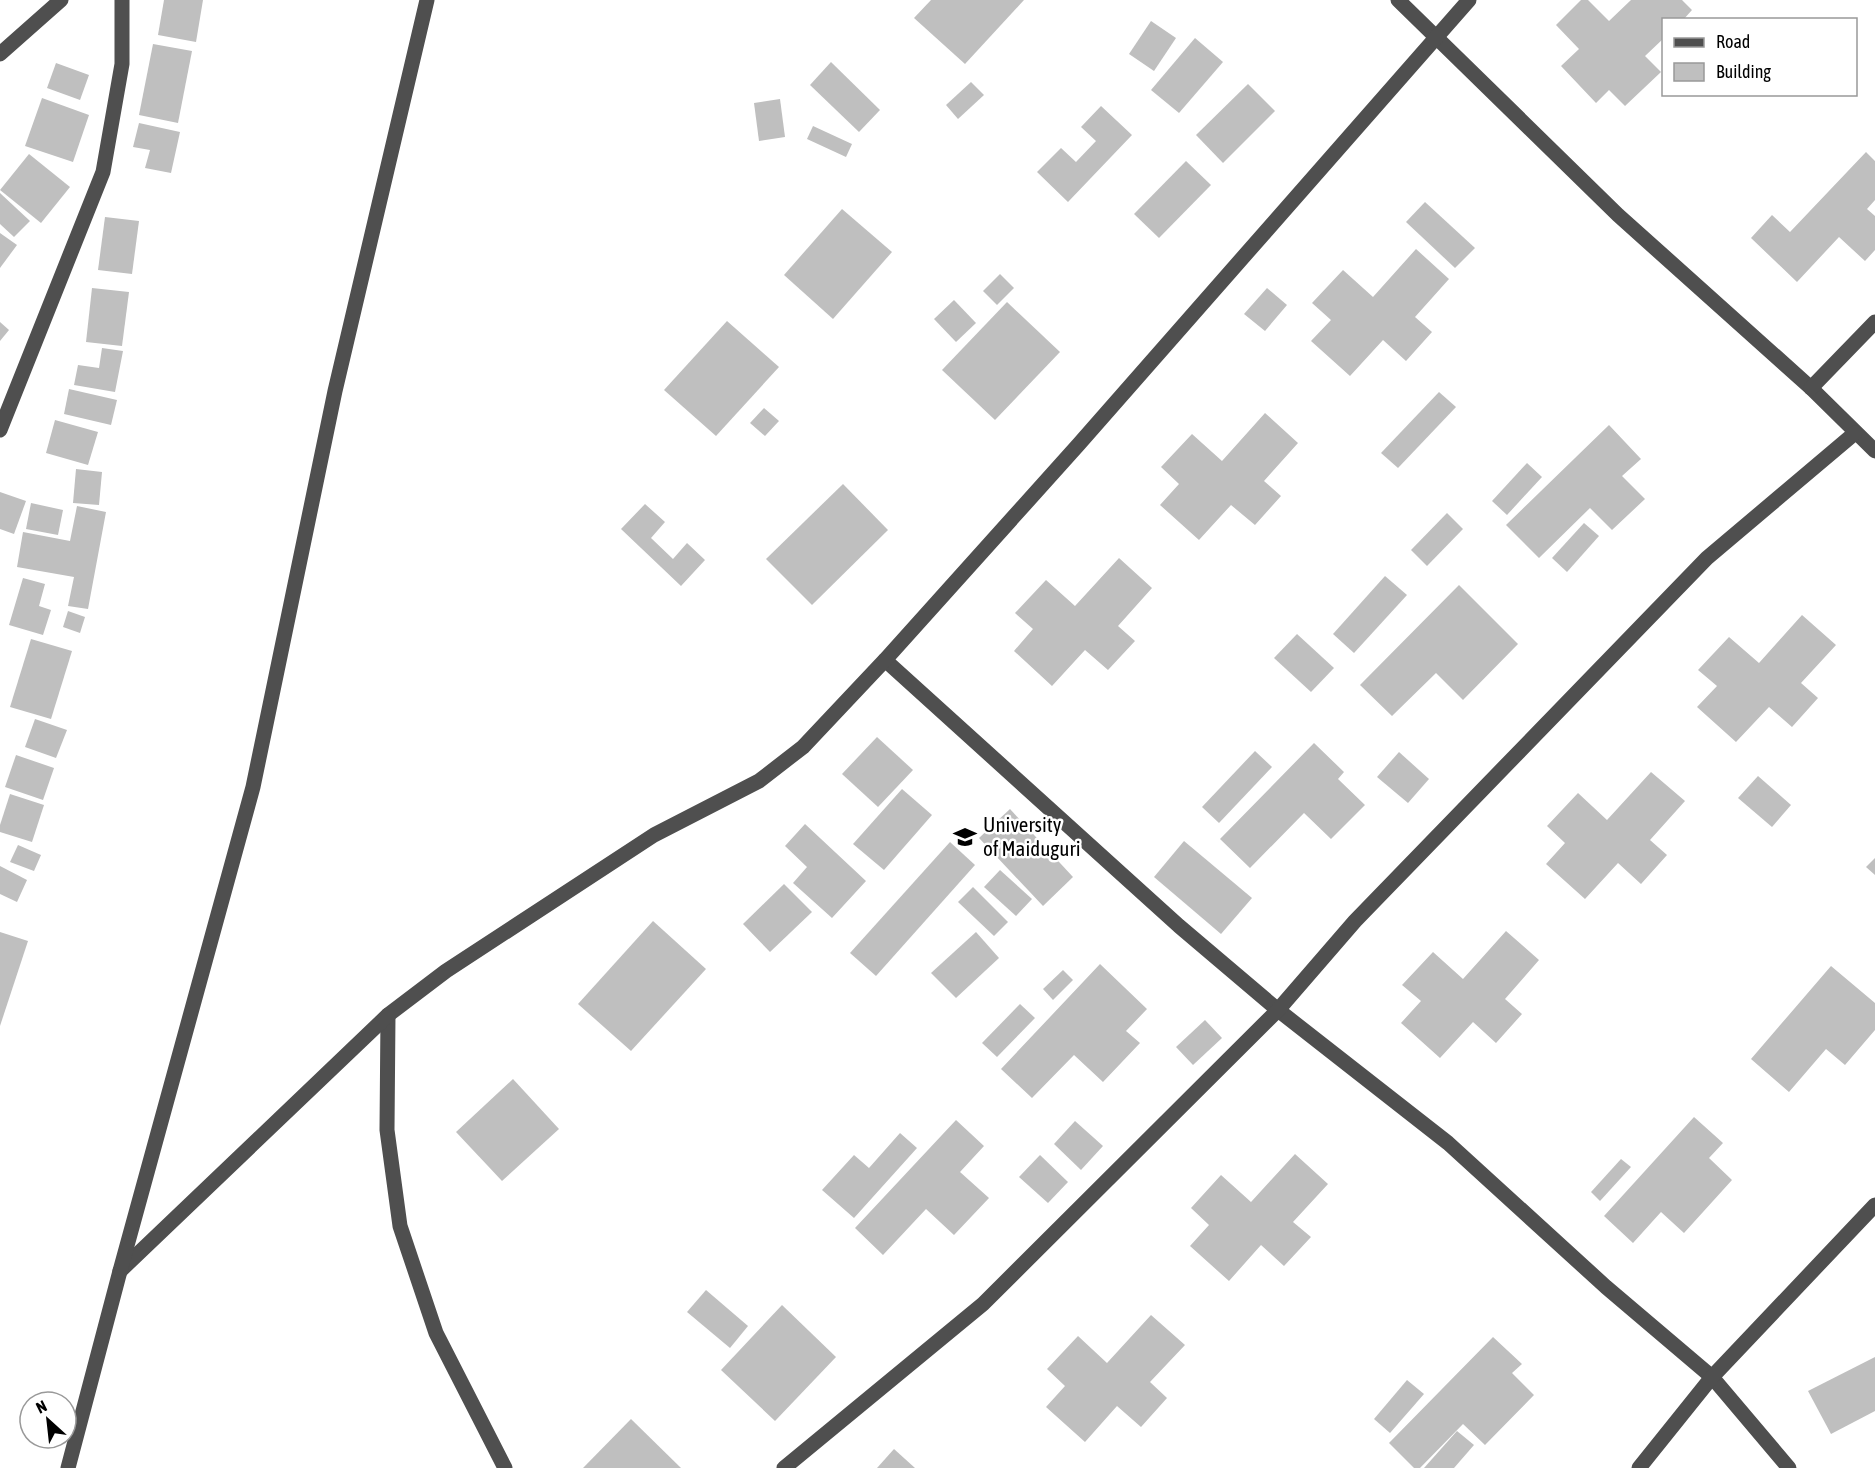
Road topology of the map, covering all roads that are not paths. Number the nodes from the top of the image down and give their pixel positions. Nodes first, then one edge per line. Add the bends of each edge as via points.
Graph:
1 (61, 0) edge
2 (122, 0) edge
3 (427, 0) edge
4 (1398, 0) edge
5 (1469, 0) edge
6 (1436, 37) junction
7 (0, 54) edge
8 (1875, 322) edge
9 (1811, 388) junction
10 (0, 430) edge
11 (1855, 432) junction
12 (1875, 451) edge
13 (885, 660) junction
14 (1278, 1010) junction
15 (387, 1015) junction
16 (1875, 1205) edge
17 (120, 1271) junction
18 (1712, 1377) junction
19 (68, 1468) edge
20 (505, 1468) edge
21 (784, 1468) edge
22 (1639, 1468) edge
23 (1789, 1468) edge

1 - 7 street
2 - 10 street via 122,64 103,172
3 - 17 street via 335,391 253,787
4 - 6 street
5 - 6 street
6 - 9 street via 1618,215
6 - 13 street
8 - 9 street
9 - 11 street
11 - 12 street
11 - 14 street via 1707,558 1355,921
13 - 14 street via 1179,926
13 - 15 street via 803,747 759,781 654,835 446,971
14 - 18 street via 1448,1143
14 - 21 street via 982,1304
15 - 17 street
15 - 20 street via 387,1130 400,1226 436,1333
16 - 18 street
17 - 19 street
18 - 22 street
18 - 23 street

